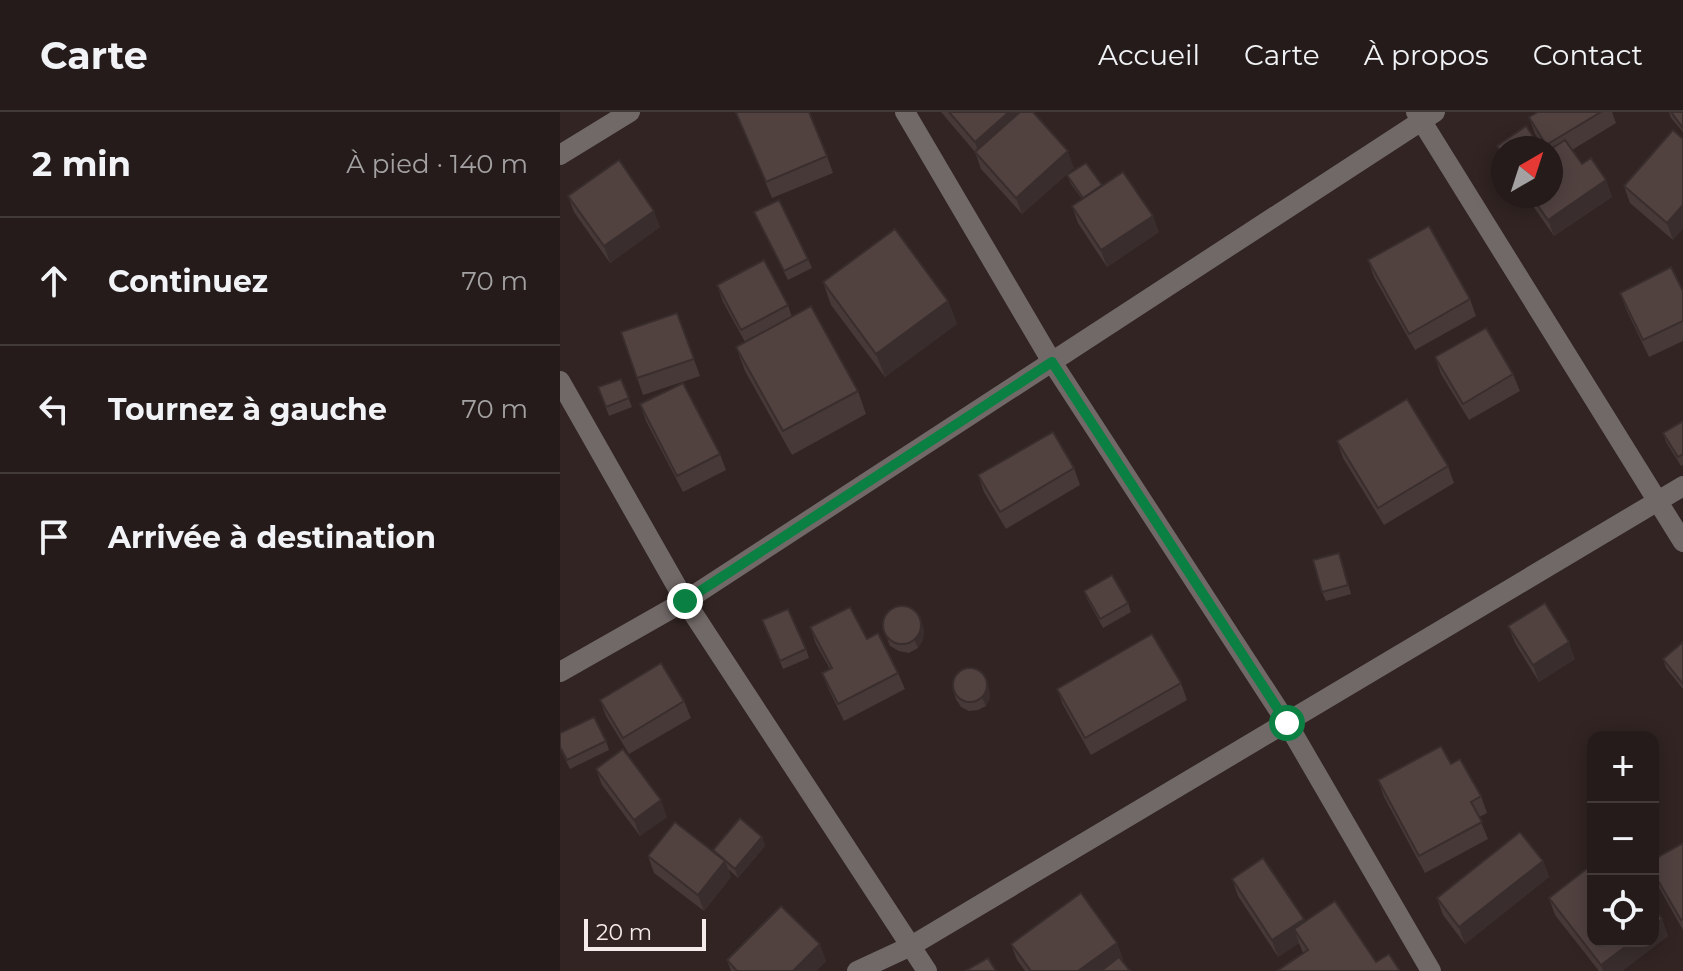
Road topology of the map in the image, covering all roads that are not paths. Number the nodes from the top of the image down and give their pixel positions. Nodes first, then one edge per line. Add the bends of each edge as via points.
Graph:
1 (630, 112) edge
2 (905, 112) edge
3 (1424, 115) edge
4 (560, 155) edge
5 (1052, 362) junction
6 (560, 381) edge
7 (1683, 486) edge
8 (1657, 501) junction
9 (1683, 542) edge
10 (685, 601) junction
11 (560, 672) edge
12 (1287, 723) junction
13 (911, 946) junction
14 (857, 971) edge
15 (927, 971) edge
16 (1431, 971) edge

1 - 4 street
2 - 5 street
3 - 5 street
3 - 8 street
5 - 10 street
5 - 12 street
6 - 10 street
7 - 8 street
8 - 9 street
8 - 12 street
10 - 11 street
10 - 13 street
12 - 13 street
12 - 16 street
13 - 14 street
13 - 15 street

